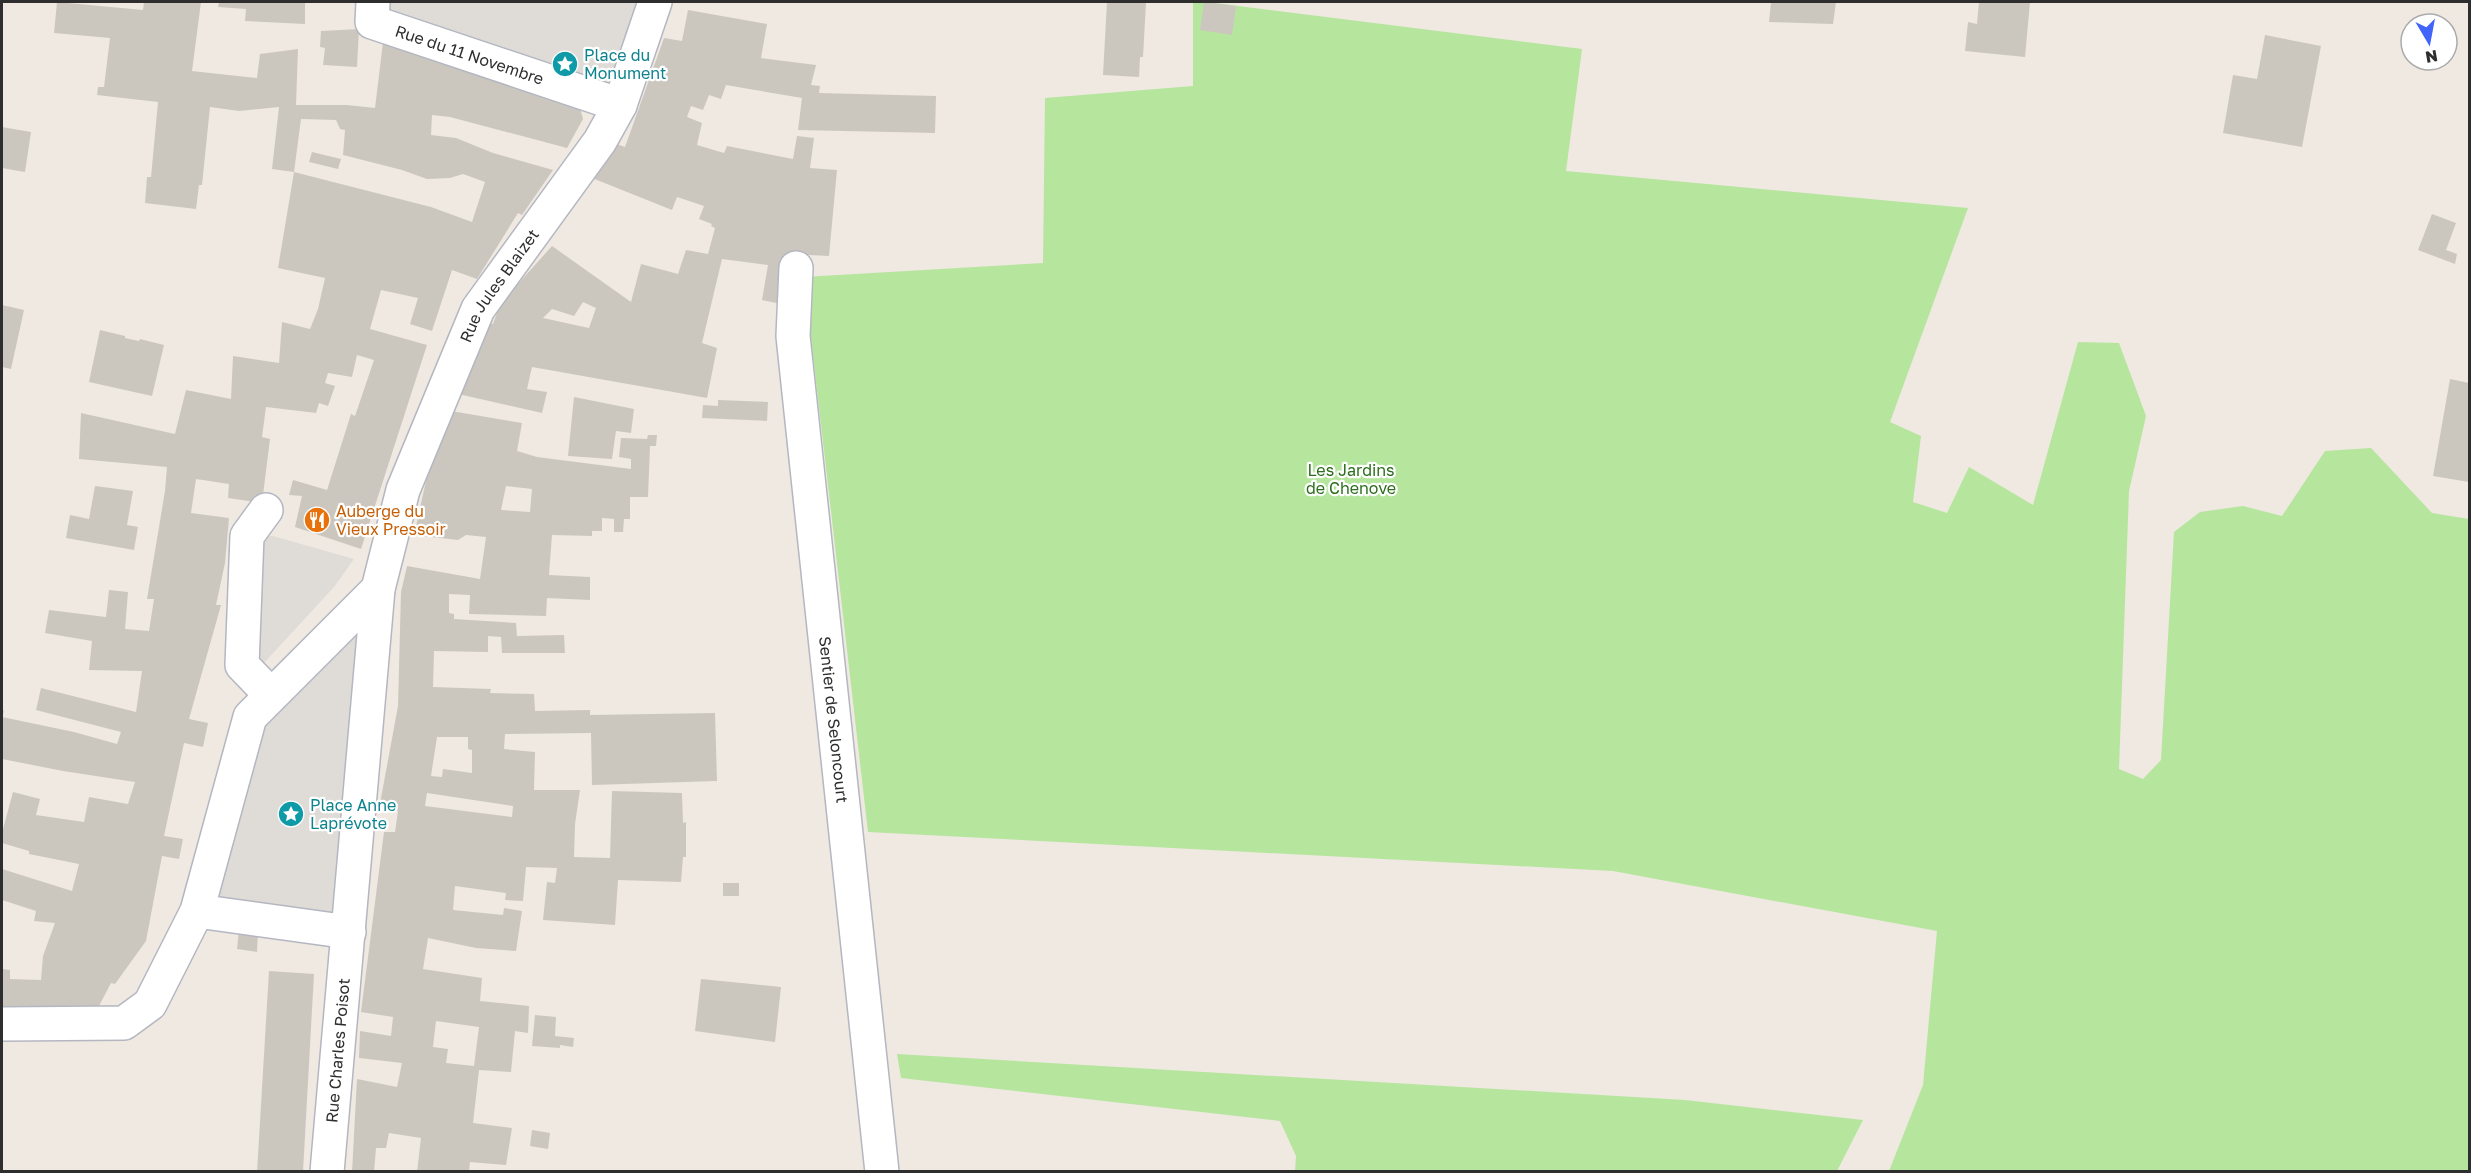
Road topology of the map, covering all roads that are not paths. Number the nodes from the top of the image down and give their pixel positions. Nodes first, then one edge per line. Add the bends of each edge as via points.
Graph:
1 (655, 2) edge
2 (372, 12) edge
3 (620, 105) junction
4 (796, 268) dead end
5 (266, 510) dead end
6 (378, 589) junction
7 (271, 695) junction
8 (196, 911) junction
9 (349, 932) junction
10 (2, 1024) edge
11 (327, 1172) edge
12 (882, 1172) edge

1 - 3 street, Rue Jules Blaizet
2 - 3 street, Rue du 11 Novembre
3 - 6 street, Rue Jules Blaizet via 600,141 478,309 403,490
4 - 12 street, Sentier de Seloncourt via 793,336
5 - 7 street via 247,536 242,665
6 - 7 street
6 - 9 street
7 - 8 street via 250,717
8 - 9 street
8 - 10 street via 150,1004 124,1023
9 - 11 street, Rue Charles Poisot

